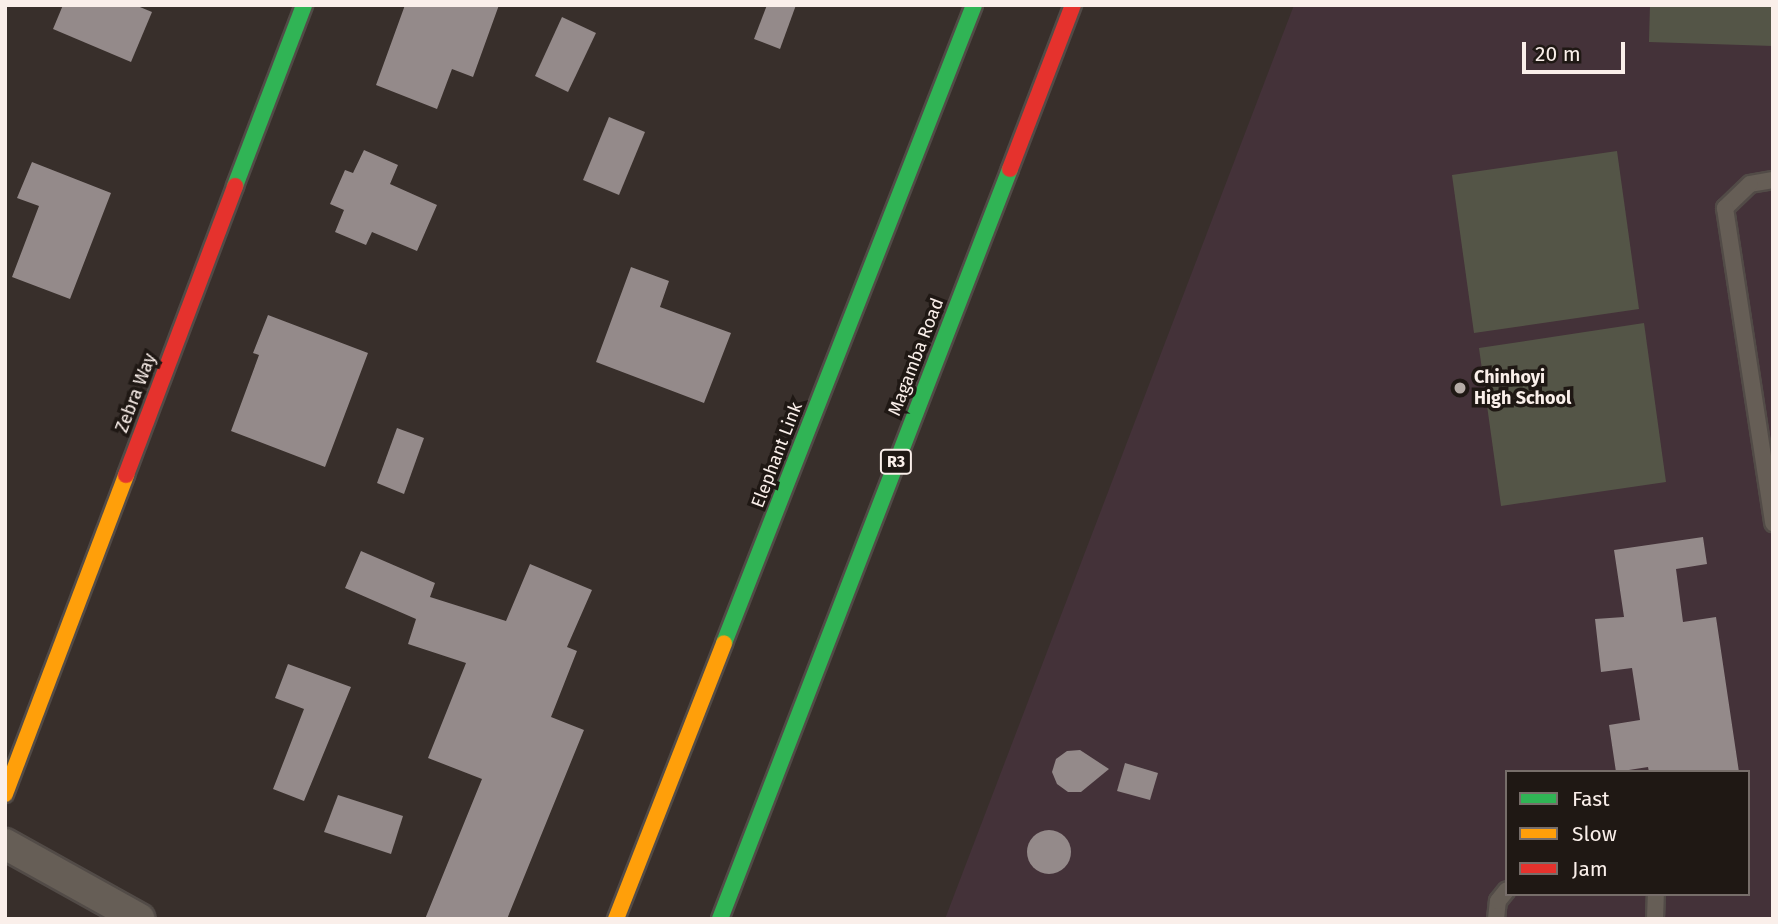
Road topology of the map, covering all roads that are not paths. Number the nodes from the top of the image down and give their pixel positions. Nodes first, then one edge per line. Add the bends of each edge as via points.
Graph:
1 (304, 5) edge
2 (974, 5) edge
3 (1073, 5) edge
4 (1773, 180) edge
5 (1773, 523) edge
6 (5, 794) edge
7 (5, 844) edge
8 (1505, 892) edge
9 (1656, 896) edge
10 (140, 919) edge
11 (617, 919) edge
12 (720, 919) edge
13 (1496, 919) edge
14 (1655, 919) edge

1 - 6 main road, Zebra Way
2 - 11 main road, Elephant Link
3 - 12 main road, Magamba Road / R3
4 - 5 lane via 1750,184 1725,208
7 - 10 street
8 - 13 lane via 1498,901
9 - 14 lane

